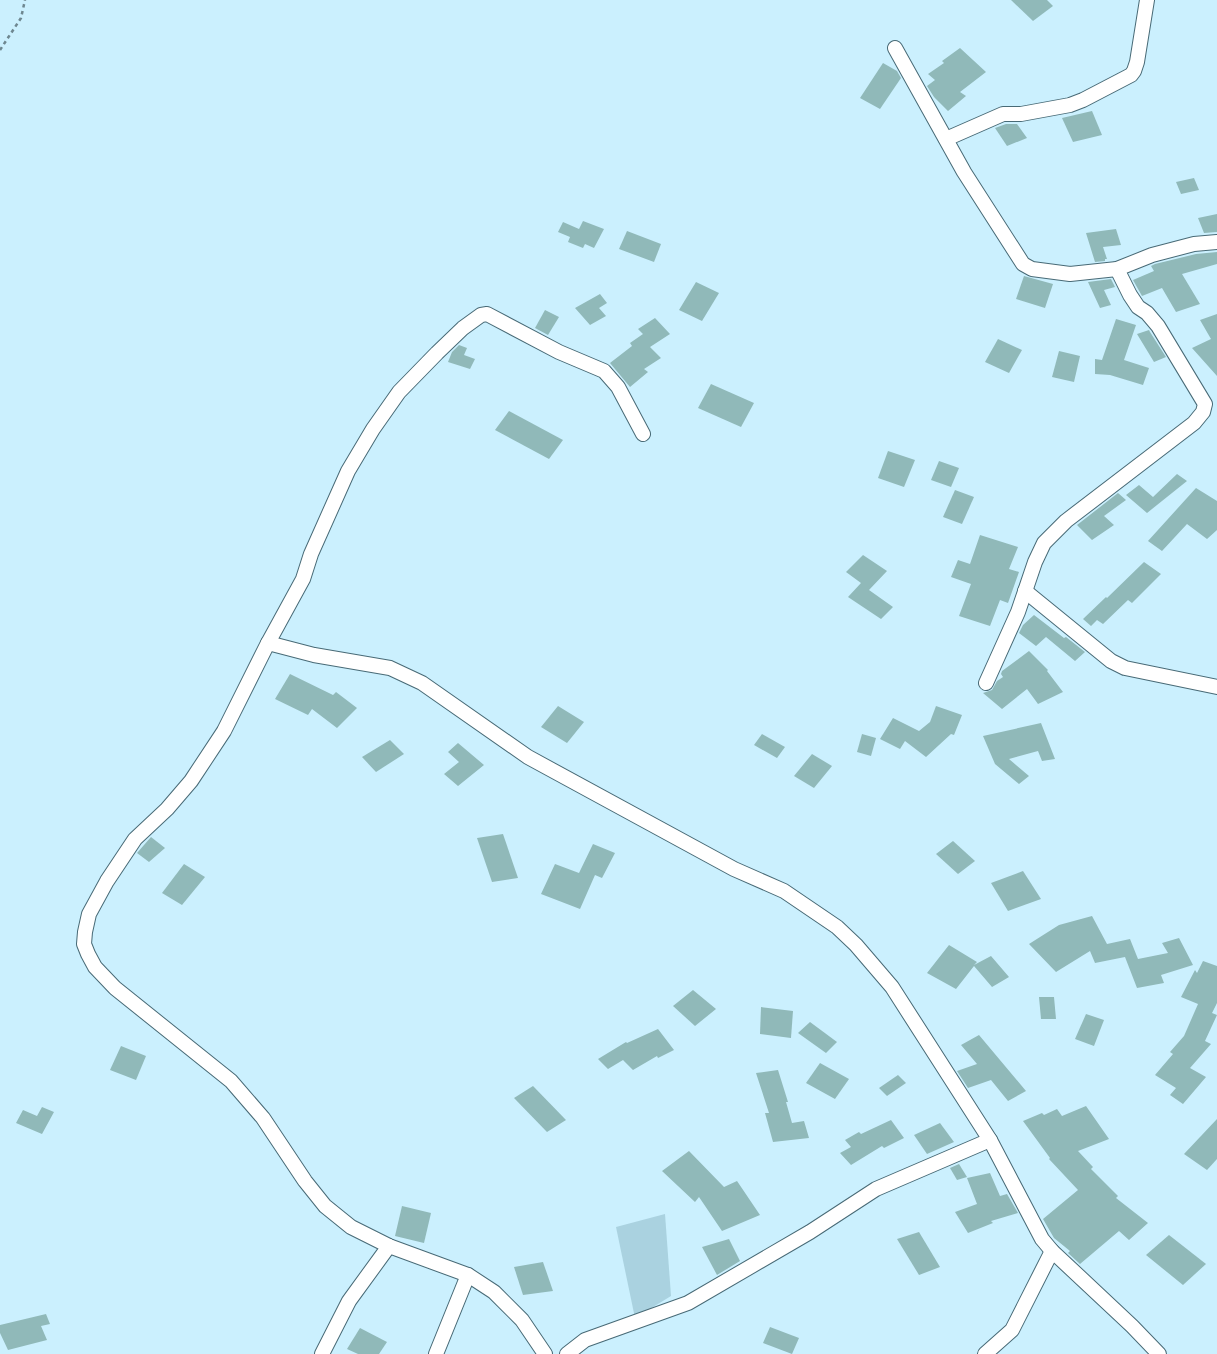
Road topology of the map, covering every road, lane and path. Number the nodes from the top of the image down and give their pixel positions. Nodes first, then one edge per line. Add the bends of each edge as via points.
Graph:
1 (25, 0) edge
2 (1147, 0) edge
3 (895, 48) dead end
4 (0, 50) edge
5 (946, 139) junction
6 (1217, 242) edge
7 (1117, 270) junction
8 (643, 434) dead end
9 (1025, 591) junction
10 (268, 643) junction
11 (986, 683) dead end
12 (1217, 687) edge
13 (990, 1140) junction
14 (389, 1246) junction
15 (1052, 1251) junction
16 (468, 1275) junction
17 (322, 1354) edge
18 (436, 1354) edge
19 (545, 1354) edge
20 (567, 1354) edge
21 (985, 1354) edge
22 (1159, 1354) edge

1 - 4 path via 21,19
2 - 5 street via 1131,75 1070,105 1003,114
3 - 5 street
5 - 7 street via 1023,264 1070,274
6 - 7 street via 1152,255
7 - 9 street via 1138,307 1158,326 1205,404 1194,423 1044,543
8 - 10 street via 604,371 481,314 399,392 373,429 348,471 303,579
9 - 11 street
9 - 12 street via 1125,668
10 - 13 street via 390,668 422,682 528,757 812,909 856,946 892,987
10 - 14 street via 208,757 167,809 135,839 107,881 89,914 84,944 95,967 115,988 231,1081 325,1206 351,1227
13 - 15 street
13 - 20 street via 876,1189 688,1303 585,1340
14 - 16 street
14 - 17 street via 349,1301
15 - 21 street via 1013,1330
15 - 22 street
16 - 18 street
16 - 19 street via 494,1292 522,1320

